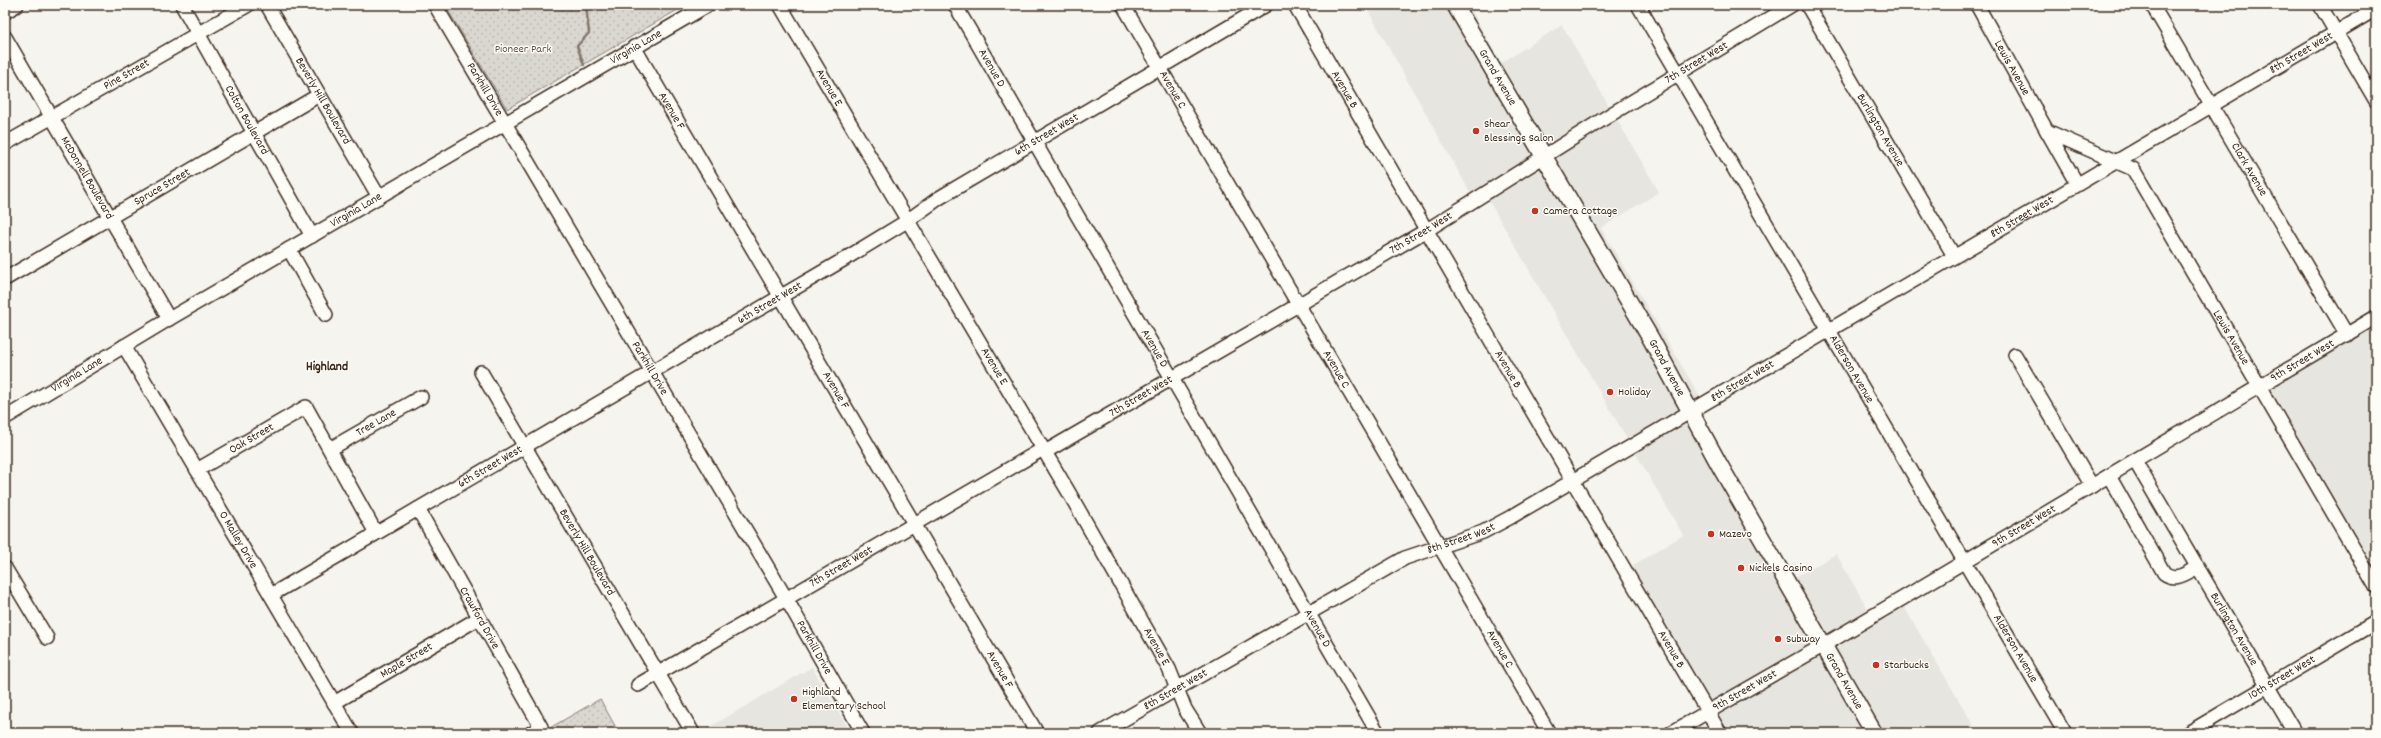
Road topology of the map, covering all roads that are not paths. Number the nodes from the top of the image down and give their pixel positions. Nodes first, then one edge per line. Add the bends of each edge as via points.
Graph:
1 (17, 5) edge
2 (182, 5) edge
3 (248, 5) edge
4 (267, 5) edge
5 (435, 5) edge
6 (708, 5) edge
7 (780, 5) edge
8 (955, 5) edge
9 (1123, 5) edge
10 (1266, 5) edge
11 (1296, 5) edge
12 (1455, 5) edge
13 (1638, 5) edge
14 (1792, 5) edge
15 (1807, 5) edge
16 (1977, 5) edge
17 (2152, 5) edge
18 (2320, 5) edge
19 (2376, 9) edge
20 (5, 12) edge
21 (2336, 32) junction
22 (198, 34) junction
23 (5, 37) edge
24 (634, 46) junction
25 (1161, 67) junction
26 (1678, 75) junction
27 (319, 95) junction
28 (2376, 101) edge
29 (2211, 104) junction
30 (52, 117) junction
31 (504, 123) junction
32 (2047, 131) junction
33 (253, 132) junction
34 (1034, 141) junction
35 (5, 144) edge
36 (1544, 158) junction
37 (2116, 162) junction
38 (2077, 184) junction
39 (379, 197) junction
40 (109, 216) junction
41 (907, 221) junction
42 (1427, 230) junction
43 (312, 236) junction
44 (289, 249) junction
45 (1954, 256) junction
46 (5, 279) edge
47 (780, 297) junction
48 (1299, 306) junction
49 (326, 315) dead end
50 (2376, 317) edge
51 (169, 319) junction
52 (1828, 330) junction
53 (2347, 334) junction
54 (124, 346) junction
55 (2015, 355) dead end
56 (481, 372) dead end
57 (652, 372) junction
58 (1172, 379) junction
59 (2259, 386) junction
60 (421, 396) dead end
61 (1691, 413) junction
62 (5, 418) edge
63 (524, 446) junction
64 (330, 449) junction
65 (1044, 451) junction
66 (2135, 461) junction
67 (197, 470) junction
68 (2109, 476) junction
69 (1573, 481) junction
70 (2092, 486) junction
71 (418, 509) junction
72 (913, 524) junction
73 (376, 533) junction
74 (1440, 546) junction
75 (1964, 562) junction
76 (2198, 567) junction
77 (7, 575) edge
78 (2376, 587) edge
79 (271, 596) junction
80 (787, 600) junction
81 (1308, 612) junction
82 (479, 618) junction
83 (2376, 622) edge
84 (46, 638) dead end
85 (1824, 645) junction
86 (658, 674) junction
87 (638, 685) dead end
88 (2268, 686) junction
89 (1177, 688) junction
90 (334, 703) junction
91 (1708, 712) junction
92 (536, 730) edge
93 (352, 733) edge
94 (692, 733) edge
95 (863, 733) edge
96 (1037, 733) edge
97 (1100, 733) edge
98 (1200, 733) edge
99 (1378, 733) edge
100 (1549, 733) edge
101 (1670, 733) edge
102 (1720, 733) edge
103 (1874, 733) edge
104 (2065, 733) edge
105 (2188, 733) edge
106 (2295, 733) edge

1 - 20 street
2 - 22 street, Colton Boulevard
3 - 22 street, Pine Street
4 - 27 street, Beverly Hill Boulevard
5 - 31 street, Parkhill Drive
6 - 24 street, Virginia Lane
7 - 41 street, Avenue E
8 - 34 street, Avenue D
9 - 25 street, Avenue C
10 - 25 street, 6th Street West
11 - 42 street, Avenue B
12 - 36 main road, Grand Avenue
13 - 26 street, Alderson Avenue
14 - 26 street, 7th Street West
15 - 45 street, Burlington Avenue
16 - 32 street, Lewis Avenue
17 - 29 street, Clark Avenue
18 - 21 street
19 - 21 street, 8th Street West
21 - 28 street
21 - 29 street, 8th Street West
22 - 30 street, Pine Street
22 - 33 street, Colton Boulevard
23 - 30 street, McDonnell Boulevard
24 - 31 street, Virginia Lane
24 - 47 street, Avenue F
25 - 34 street, 6th Street West
25 - 48 street, Avenue C
26 - 36 street, 7th Street West
26 - 52 street, Alderson Avenue
27 - 33 street, Spruce Street
27 - 39 street, Beverly Hill Boulevard
29 - 37 street, 8th Street West
29 - 53 street, Clark Avenue
30 - 35 street, Pine Street
30 - 40 street, McDonnell Boulevard
31 - 39 street, Virginia Lane
31 - 57 street, Parkhill Drive
32 - 37 street, Lewis Avenue
32 - 38 street, Lewis Avenue
33 - 40 street, Spruce Street
33 - 43 street, Colton Boulevard
34 - 41 street, 6th Street West via 939,198
34 - 58 street, Avenue D
36 - 42 street, 7th Street West
36 - 61 main road, Grand Avenue via 1651,339
37 - 38 street, 8th Street West
37 - 59 street, Lewis Avenue via 2133,170
38 - 45 street, 8th Street West
39 - 43 street, Virginia Lane
40 - 46 street, Spruce Street
40 - 51 street, McDonnell Boulevard
41 - 47 street, 6th Street West
41 - 65 street, Avenue E
42 - 48 street, 7th Street West
42 - 69 street, Avenue B
43 - 44 street, Virginia Lane
44 - 49 street
44 - 51 street, Virginia Lane
45 - 52 street, 8th Street West
47 - 57 street, 6th Street West
47 - 72 street, Avenue F
48 - 58 street, 7th Street West
48 - 74 street, Avenue C
50 - 53 street, 9th Street West
51 - 54 street, Virginia Lane
52 - 61 street, 8th Street West via 1703,402
52 - 75 street, Alderson Avenue
53 - 59 street, 9th Street West
54 - 62 street, Virginia Lane
54 - 67 street, O Malley Drive
55 - 70 street
56 - 63 street, Beverly Hill Boulevard
57 - 63 street, 6th Street West
57 - 80 street, Parkhill Drive
58 - 65 street, 7th Street West
58 - 81 street, Avenue D
59 - 66 street, 9th Street West
59 - 78 street, Lewis Avenue
60 - 64 street, Tree Lane
61 - 69 street, 8th Street West
61 - 85 main road, Grand Avenue
63 - 71 street, 6th Street West
63 - 86 street, Beverly Hill Boulevard
64 - 67 street, Oak Street via 306,407
64 - 73 street
65 - 72 street, 7th Street West
65 - 89 street, Avenue E via 1169,669
66 - 68 street, 9th Street West
66 - 76 street, Burlington Avenue
67 - 79 street, O Malley Drive
68 - 70 street, 9th Street West
68 - 76 street via 2164,573 2170,577 2177,577
69 - 74 street, 8th Street West via 1483,532
69 - 91 street, Avenue B
70 - 75 street, 9th Street West
71 - 73 street, 6th Street West
71 - 82 street, Crawford Drive
72 - 80 street, 7th Street West
72 - 96 street, Avenue F
73 - 79 street, 6th Street West
74 - 81 street, 8th Street West via 1405,558
74 - 100 street, Avenue C
75 - 85 street, 9th Street West
75 - 104 street, Alderson Avenue
76 - 88 street, Burlington Avenue
77 - 84 street
79 - 90 street, O Malley Drive
80 - 86 street, 7th Street West
80 - 95 street, Parkhill Drive
81 - 89 street, 8th Street West
81 - 99 street, Avenue D
82 - 90 street, Maple Street
82 - 92 street, Crawford Drive
83 - 88 street, 10th Street West
85 - 91 street, 9th Street West
85 - 103 main road, Grand Avenue
86 - 87 street, 7th Street West
86 - 94 street, Beverly Hill Boulevard
88 - 105 street, 10th Street West
88 - 106 street, Burlington Avenue
89 - 97 street, 8th Street West
89 - 98 street, Avenue E via 1185,709
90 - 93 street, O Malley Drive
91 - 101 street, 9th Street West
91 - 102 street, Avenue B

